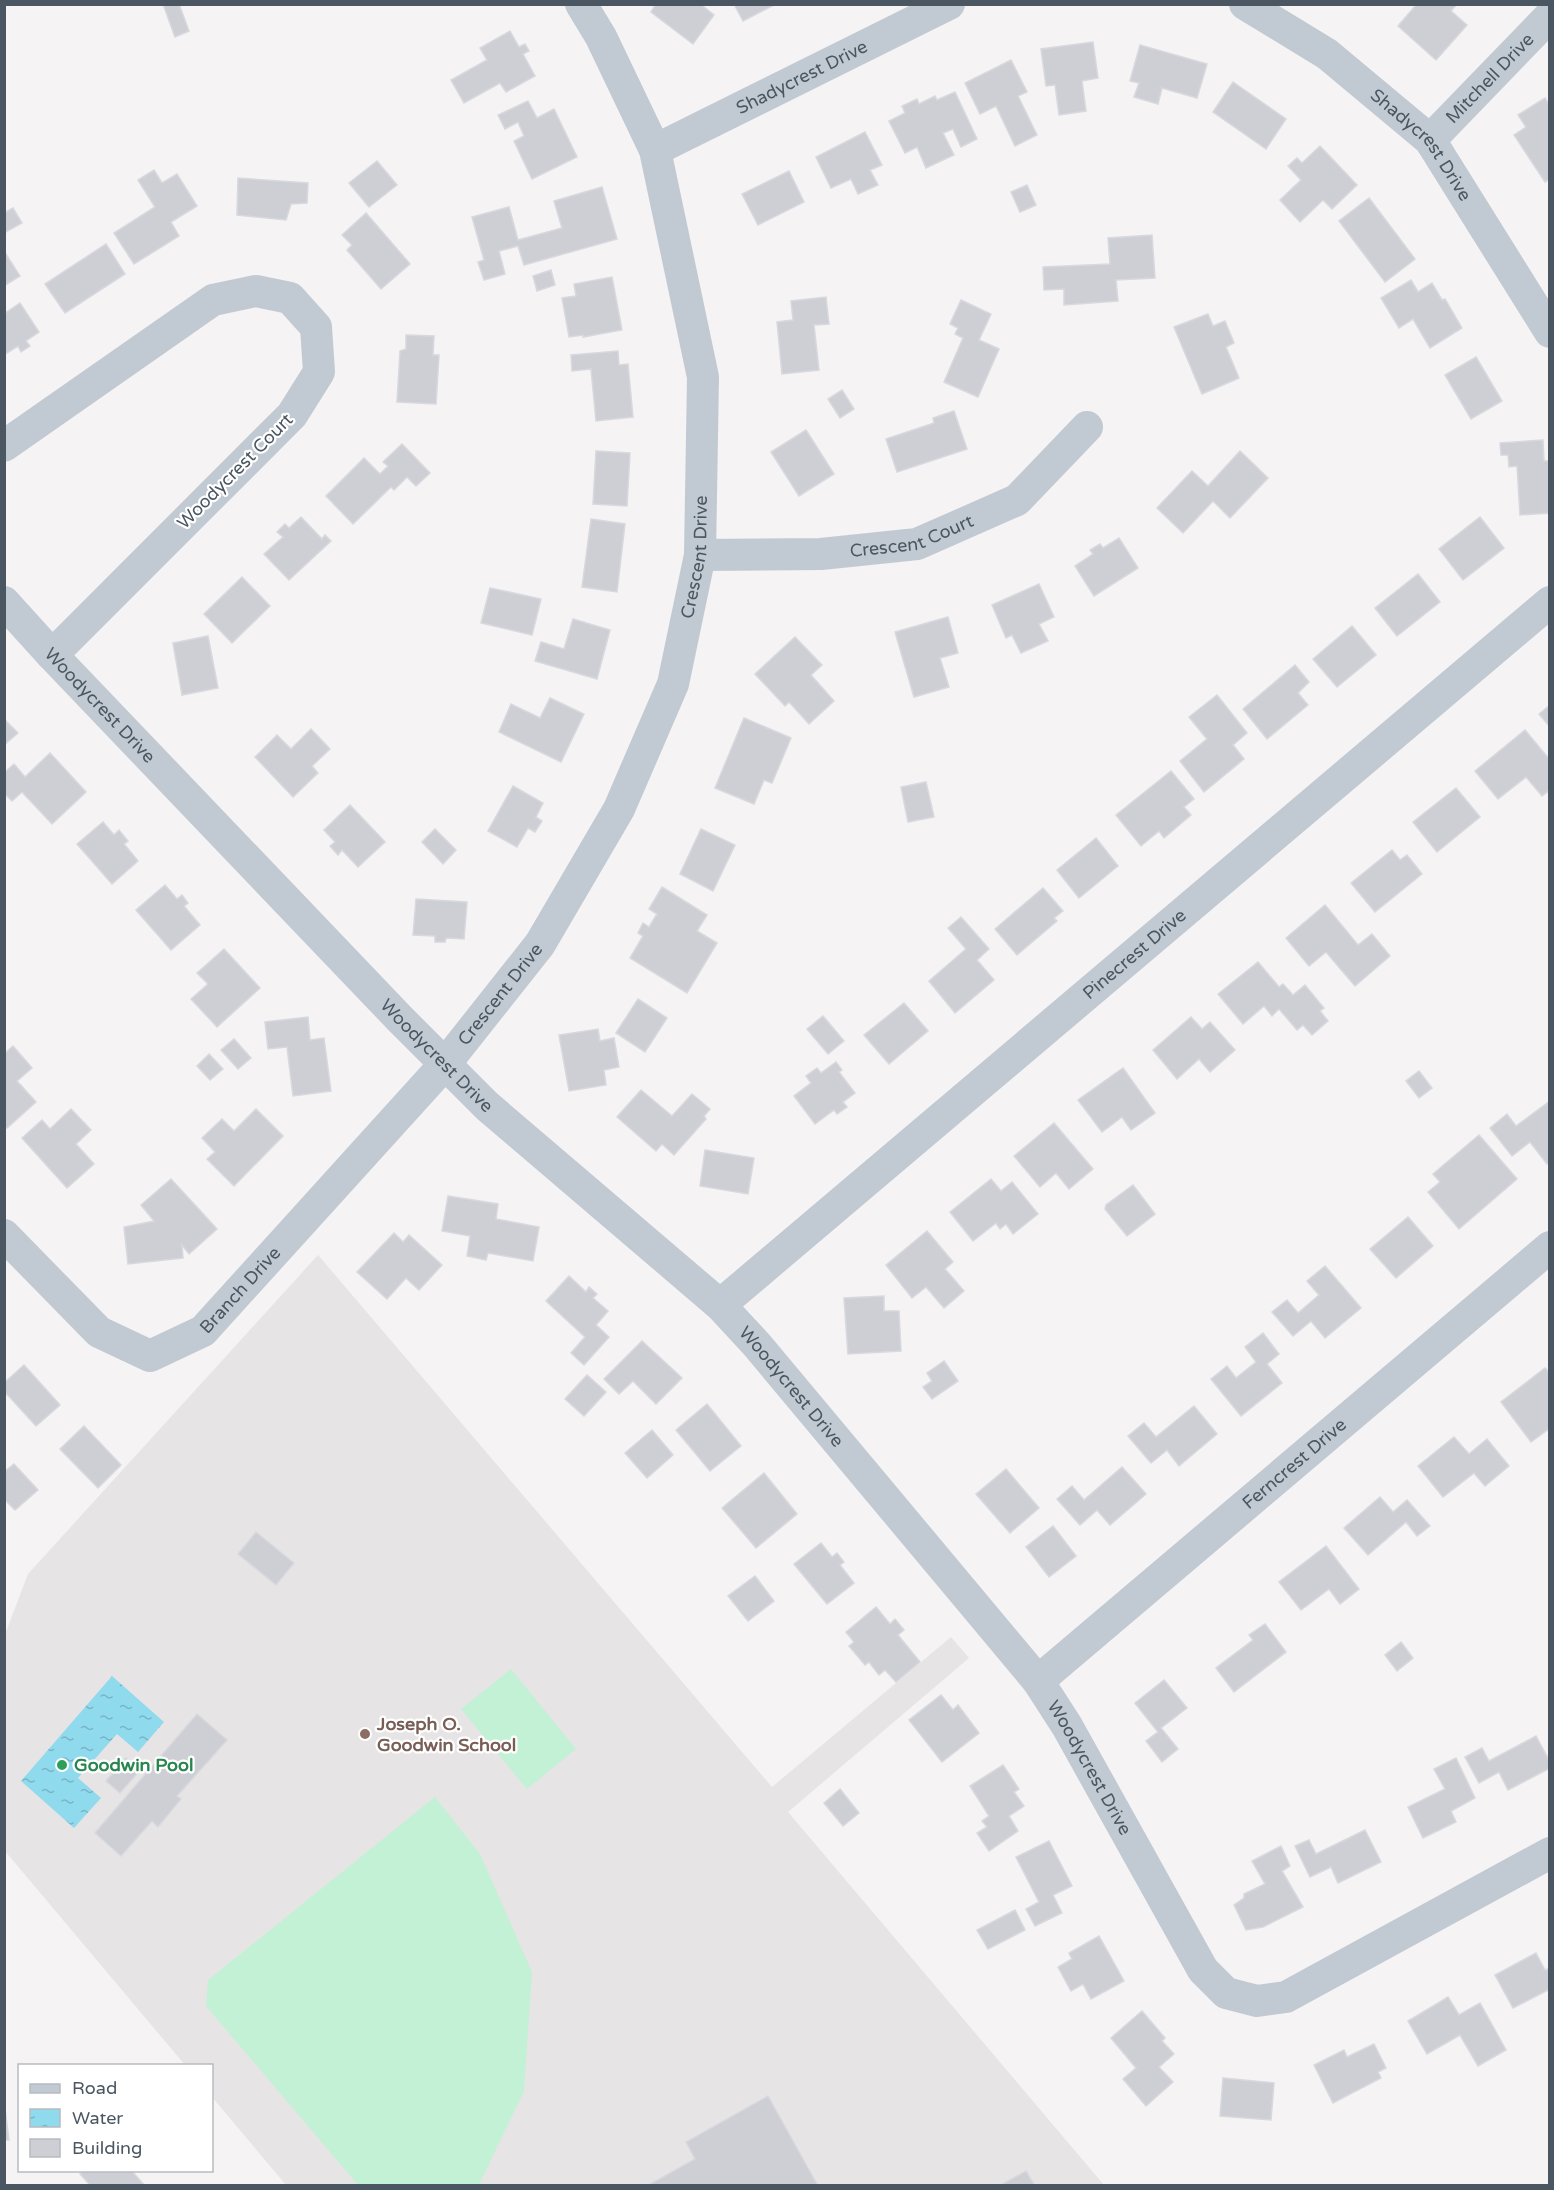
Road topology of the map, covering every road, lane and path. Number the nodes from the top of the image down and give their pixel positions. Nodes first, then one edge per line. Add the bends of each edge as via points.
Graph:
1 (581, 4) edge
2 (949, 4) edge
3 (1245, 4) edge
4 (1550, 16) edge
5 (1430, 140) junction
6 (655, 150) junction
7 (1550, 332) edge
8 (1087, 427) dead end
9 (4, 446) edge
10 (700, 555) junction
11 (4, 602) edge
12 (1550, 602) edge
13 (52, 655) junction
14 (445, 1064) junction
15 (4, 1235) edge
16 (1550, 1247) edge
17 (720, 1305) junction
18 (1038, 1681) junction
19 (1550, 1853) edge

1 - 6 street, Crescent Drive via 602,37
2 - 6 street, Shadycrest Drive
3 - 5 street, Shadycrest Drive via 1327,54
4 - 5 street, Mitchell Drive
5 - 7 street, Shadycrest Drive
6 - 10 street, Crescent Drive via 703,377
8 - 10 street, Crescent Court via 1017,500 917,543 821,554
9 - 13 street, Woodycrest Court via 213,300 256,291 290,298 316,327 319,372 292,415
10 - 14 street, Crescent Drive via 673,684 620,809 540,944
11 - 13 street, Woodycrest Drive
12 - 17 street, Pinecrest Drive
13 - 14 street, Woodycrest Drive
14 - 15 street, Branch Drive via 203,1331 150,1356 99,1332
14 - 17 street, Woodycrest Drive via 487,1106
16 - 18 street, Ferncrest Drive
17 - 18 street, Woodycrest Drive
18 - 19 street, Woodycrest Drive via 1203,1970 1226,1993 1257,2001 1286,1998

